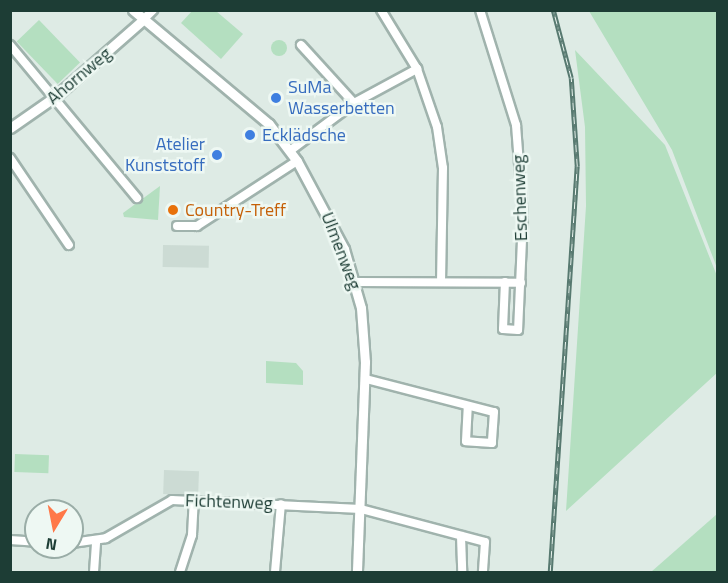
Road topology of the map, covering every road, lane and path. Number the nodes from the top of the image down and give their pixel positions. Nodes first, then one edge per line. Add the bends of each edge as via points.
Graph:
1 (133, 10) edge
2 (153, 10) edge
3 (381, 10) edge
4 (480, 10) edge
5 (144, 20) junction
6 (10, 45) edge
7 (301, 45) dead end
8 (417, 69) junction
9 (56, 96) junction
10 (354, 103) junction
11 (10, 128) edge
12 (291, 150) junction
13 (10, 158) edge
14 (297, 160) junction
15 (137, 198) dead end
16 (177, 225) dead end
17 (69, 245) dead end
18 (441, 278) junction
19 (356, 282) junction
20 (505, 282) junction
21 (521, 283) junction
22 (366, 379) junction
23 (468, 408) junction
24 (194, 500) junction
25 (281, 504) junction
26 (361, 509) junction
27 (461, 536) junction
28 (84, 542) edge
29 (96, 542) junction
30 (94, 573) edge
31 (180, 573) edge
32 (275, 573) edge
33 (357, 573) edge
34 (462, 573) edge
35 (483, 573) edge

1 - 5 street, Ulmenweg
2 - 5 street
3 - 8 street
4 - 21 street, Eschenweg via 516,125 523,207
5 - 9 street, Ahornweg
5 - 12 street, Ulmenweg via 244,98
6 - 9 street
7 - 10 street
8 - 10 street
8 - 18 street via 429,96 443,168
9 - 11 street, Ahornweg
9 - 15 street
10 - 12 street
12 - 14 street, Ulmenweg
13 - 17 street
14 - 16 street via 197,226
14 - 19 street, Ulmenweg via 331,218
18 - 19 street
18 - 20 street
19 - 22 street, Ulmenweg
20 - 21 street
20 - 21 street, Eschenweg via 503,329 518,330
22 - 23 street
22 - 26 street, Ulmenweg
23 - 23 street via 494,412 492,443 466,441
24 - 25 street, Fichtenweg
24 - 29 street, Fichtenweg via 160,505
24 - 31 street via 192,535
25 - 26 street, Fichtenweg
25 - 32 street
26 - 27 street, Fichtenweg
26 - 33 street, Ulmenweg
27 - 34 street
27 - 35 street, Fichtenweg via 485,542
28 - 29 street, Fichtenweg
29 - 30 street

